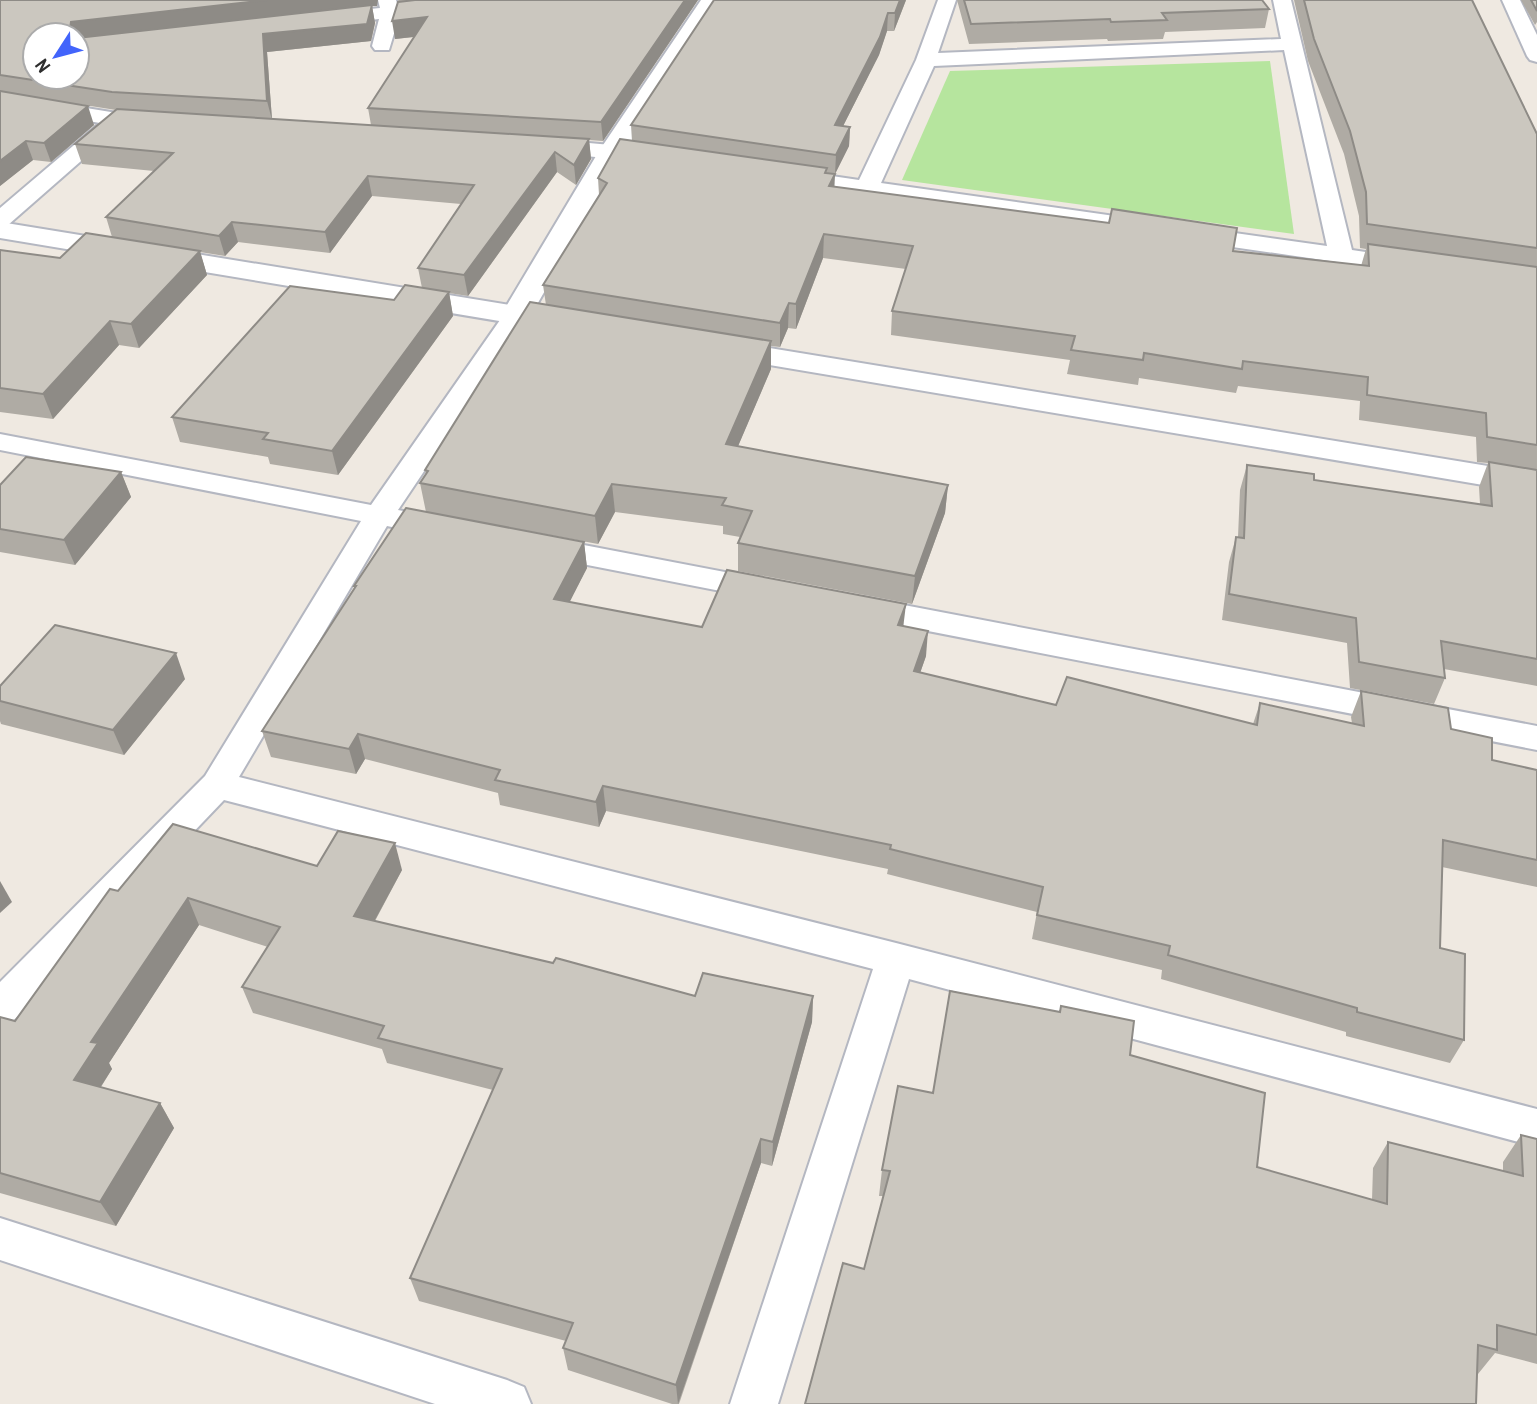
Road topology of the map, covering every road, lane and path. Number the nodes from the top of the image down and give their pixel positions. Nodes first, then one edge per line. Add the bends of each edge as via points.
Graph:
1 (502, 0) edge
2 (712, 0) edge
3 (947, 0) edge
4 (1282, 0) edge
5 (1511, 0) edge
6 (389, 6) edge
7 (1529, 20) edge
8 (309, 22) edge
9 (1292, 44) junction
10 (382, 46) dead end
11 (1537, 56) edge
12 (926, 60) junction
13 (0, 100) edge
14 (117, 119) junction
15 (172, 122) edge
16 (530, 145) edge
17 (612, 151) junction
18 (666, 159) edge
19 (773, 174) edge
20 (867, 188) junction
21 (0, 220) edge
22 (0, 230) edge
23 (1341, 256) junction
24 (1432, 269) edge
25 (516, 315) junction
26 (599, 329) edge
27 (695, 345) edge
28 (0, 442) edge
29 (1537, 484) edge
30 (379, 515) junction
31 (474, 534) edge
32 (515, 541) edge
33 (1537, 737) edge
34 (217, 785) junction
35 (896, 958) junction
36 (0, 1008) edge
37 (1537, 1128) edge
38 (0, 1239) edge
39 (507, 1404) edge
40 (754, 1404) edge

1 - 6 lane
2 - 17 street
3 - 12 lane
4 - 9 lane
5 - 7 lane
6 - 8 lane
6 - 10 lane
7 - 11 lane
9 - 12 lane
9 - 23 lane
12 - 20 lane
13 - 14 lane
14 - 15 lane
14 - 21 lane
16 - 17 lane
17 - 18 lane
17 - 25 street
19 - 20 lane
20 - 23 lane
22 - 25 street
23 - 24 lane
25 - 26 street
25 - 30 lane
27 - 29 street
28 - 30 lane
30 - 31 lane
30 - 34 lane
32 - 33 lane
34 - 35 lane
34 - 36 lane
35 - 37 lane
35 - 40 lane
38 - 39 lane

